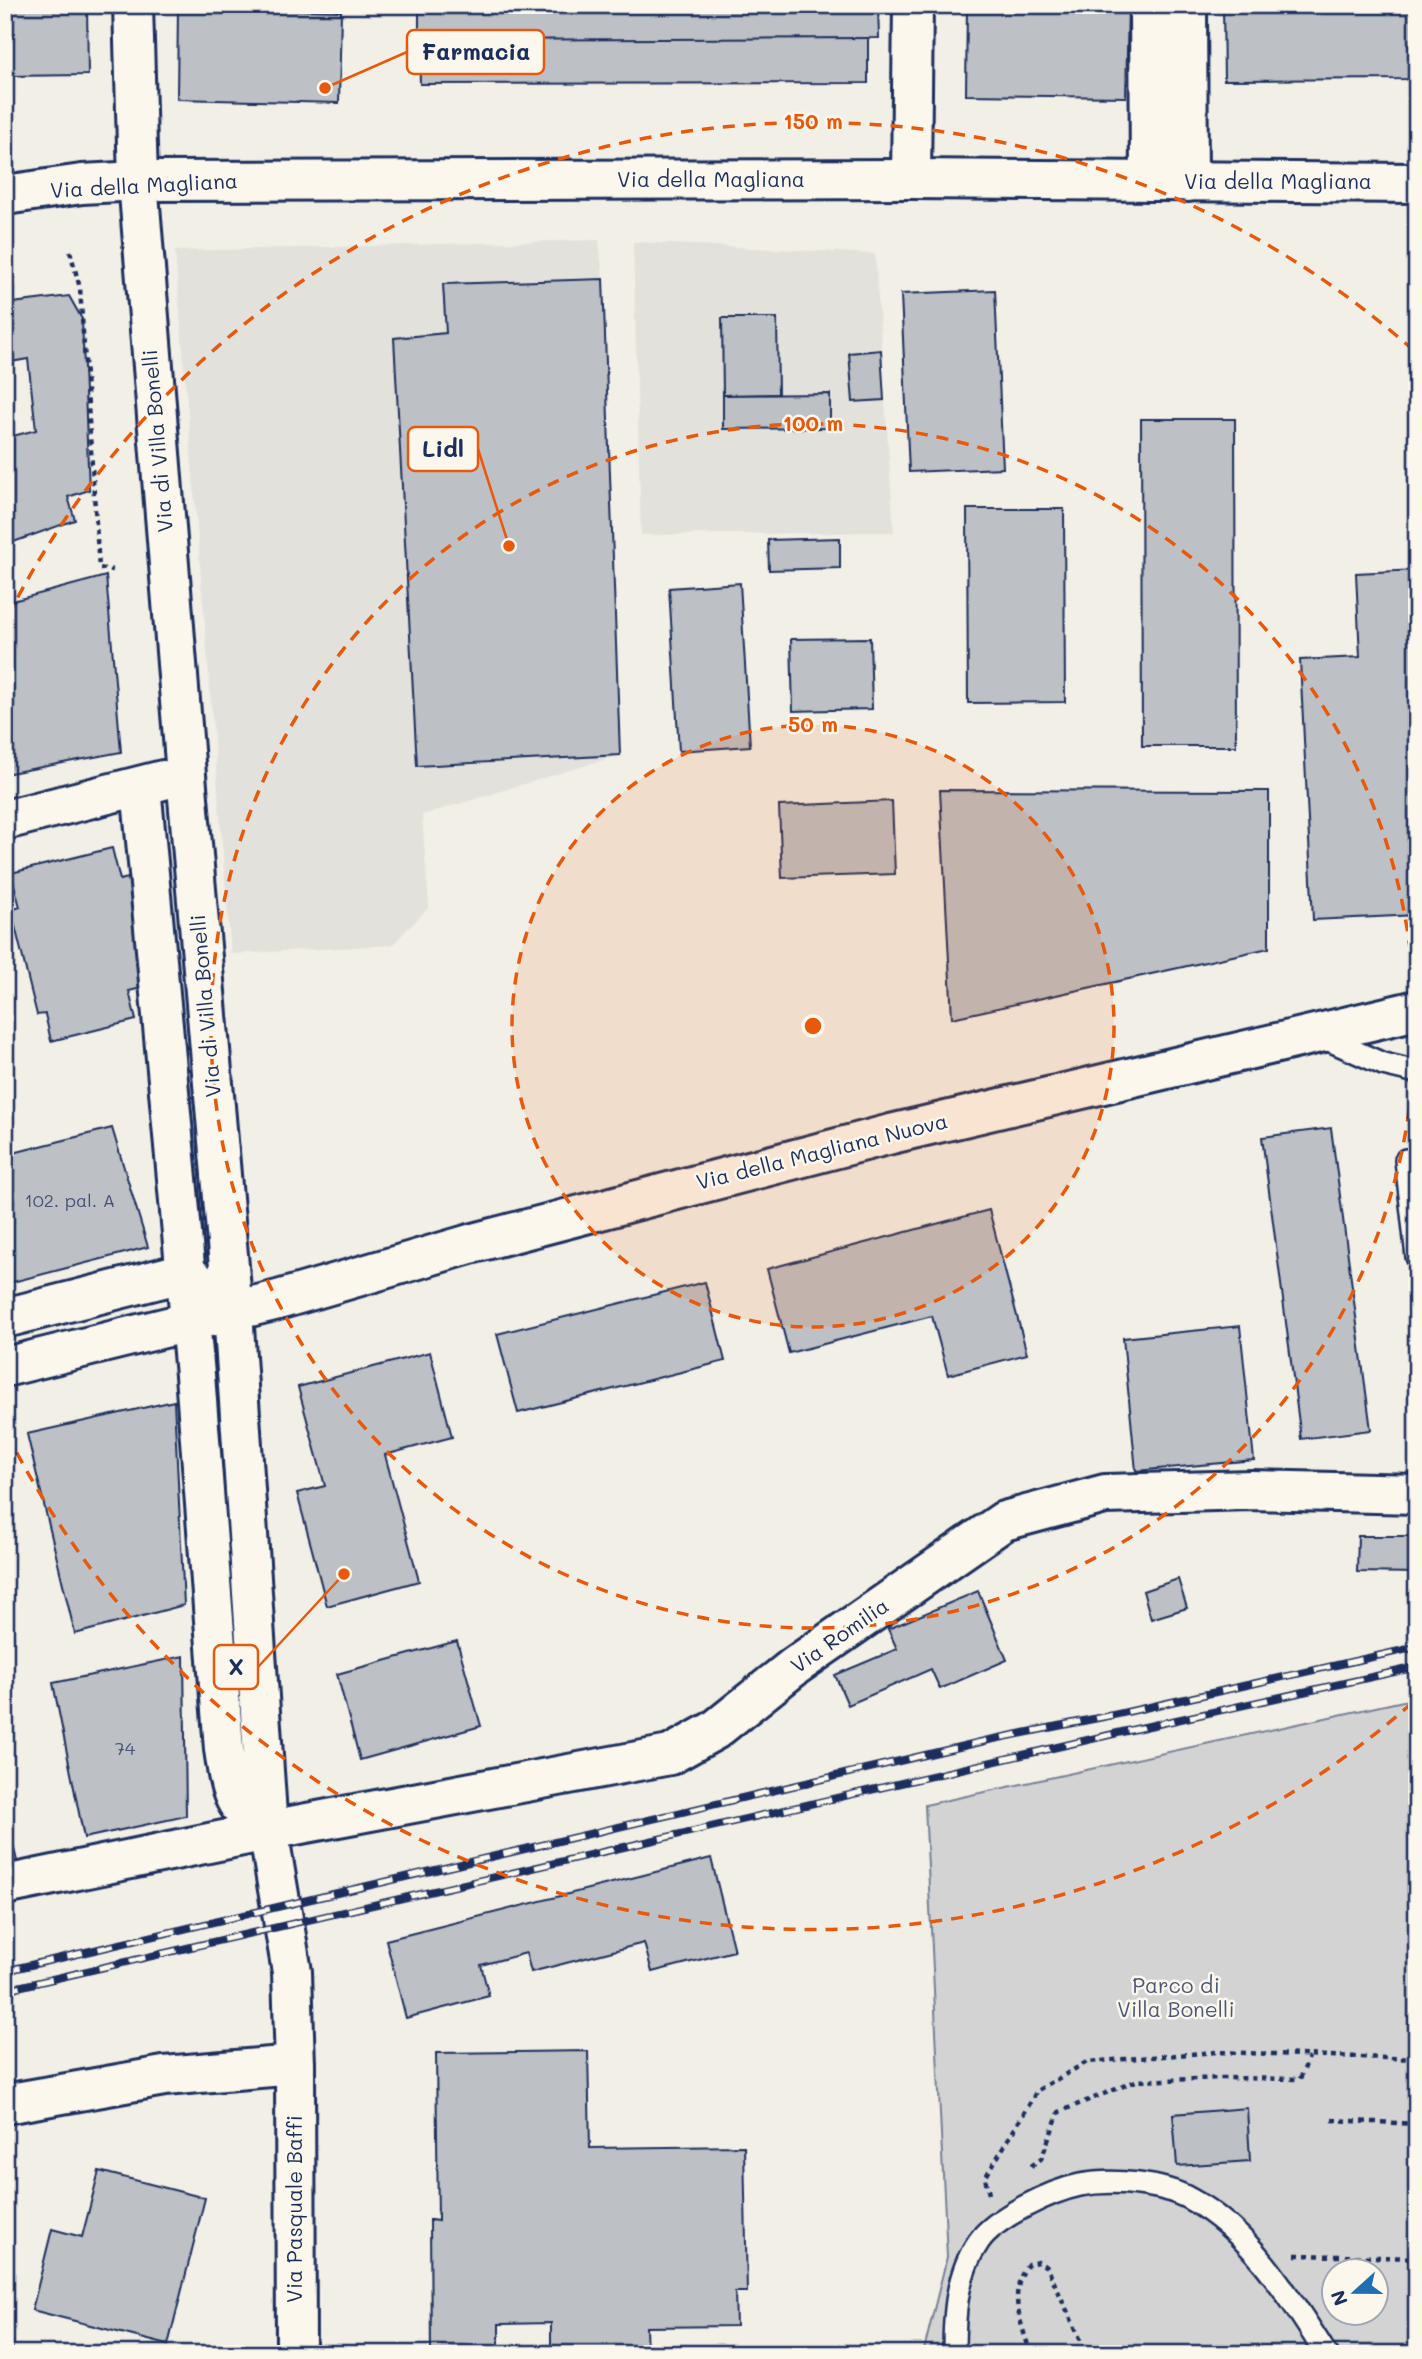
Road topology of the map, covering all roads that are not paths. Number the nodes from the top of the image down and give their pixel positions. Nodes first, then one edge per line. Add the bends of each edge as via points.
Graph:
1 (133, 5) edge
2 (913, 5) edge
3 (1149, 5) edge
4 (1188, 5) edge
5 (911, 179) junction
6 (138, 181) junction
7 (1150, 181) junction
8 (1188, 182) junction
9 (1417, 183) edge
10 (5, 195) edge
11 (186, 775) junction
12 (141, 786) junction
13 (5, 820) edge
14 (1417, 1010) edge
15 (1315, 1033) junction
16 (1417, 1072) edge
17 (1406, 1160) dead end
18 (1417, 1257) edge
19 (186, 1272) junction
20 (233, 1312) junction
21 (5, 1318) edge
22 (190, 1321) junction
23 (5, 1367) edge
24 (1417, 1494) edge
25 (268, 1830) junction
26 (5, 1885) edge
27 (295, 2065) junction
28 (5, 2104) edge
29 (296, 2354) edge
30 (954, 2354) edge
31 (1326, 2354) edge

1 - 6 street, Via di Villa Bonelli
2 - 5 street
3 - 7 street
4 - 8 street
5 - 6 street, Via della Magliana
5 - 7 street, Via della Magliana
6 - 10 street, Via della Magliana
6 - 11 street, Via di Villa Bonelli
7 - 8 street, Via della Magliana
8 - 9 street, Via della Magliana
11 - 12 street
11 - 20 street, Via di Villa Bonelli
12 - 13 street
12 - 19 street, Via di Villa Bonelli
14 - 15 street, Via della Magliana Nuova
15 - 16 lane via 1383,1063
15 - 20 street, Via della Magliana Nuova via 865,1141 470,1244
17 - 18 lane
19 - 20 street
19 - 21 street
19 - 22 street, Via di Villa Bonelli
20 - 22 street, Via della Magliana Nuova
20 - 25 street, Via di Villa Bonelli
22 - 23 street, Via della Magliana Nuova
22 - 25 street, Via di Villa Bonelli via 227,1767 244,1815
24 - 25 street, Via Romilia via 1252,1490 1105,1494 1004,1521 795,1667 715,1730 670,1755
25 - 26 street, Via Romilia
25 - 27 street, Via di Villa Bonelli via 291,1962
27 - 28 street via 164,2076
27 - 29 street, Via Pasquale Baffi
30 - 31 lane via 962,2274 979,2241 999,2220 1080,2185 1121,2184 1158,2187 1190,2199 1226,2225 1270,2270

